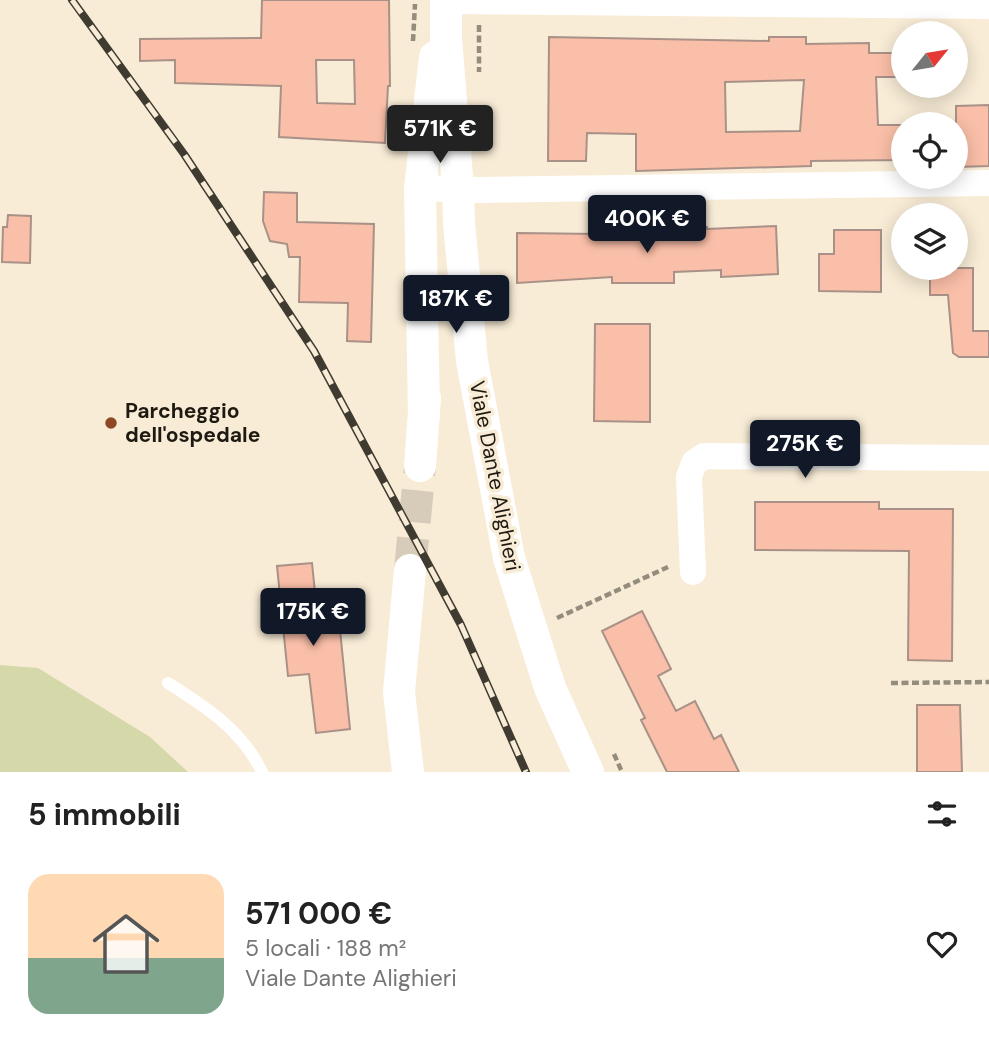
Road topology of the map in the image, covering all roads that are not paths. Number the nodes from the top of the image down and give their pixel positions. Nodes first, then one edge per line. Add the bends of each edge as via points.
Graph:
1 (446, 0) edge
2 (478, 1) edge
3 (924, 2) edge
4 (989, 6) edge
5 (446, 38) junction
6 (989, 183) edge
7 (419, 188) junction
8 (458, 189) junction
9 (419, 223) junction
10 (459, 229) junction
11 (424, 417) junction
12 (989, 458) edge
13 (420, 466) tunnel mouth
14 (693, 564) road end
15 (410, 570) tunnel mouth
16 (168, 683) dead end
17 (262, 772) edge
18 (408, 772) edge
19 (588, 772) edge

1 - 2 street
1 - 5 street, Viale Dante Alighieri
2 - 3 street
3 - 4 street
5 - 7 street via 433,67
5 - 8 street, Viale Dante Alighieri
6 - 8 street
7 - 8 street
7 - 9 street
8 - 10 street, Viale Dante Alighieri
9 - 10 street
9 - 11 street
10 - 11 street via 435,256
10 - 19 street, Viale Dante Alighieri via 472,361 509,558 550,688
11 - 13 street
12 - 14 street via 704,456 694,463 689,477
15 - 18 street via 399,692
16 - 17 lane via 212,710 253,753

